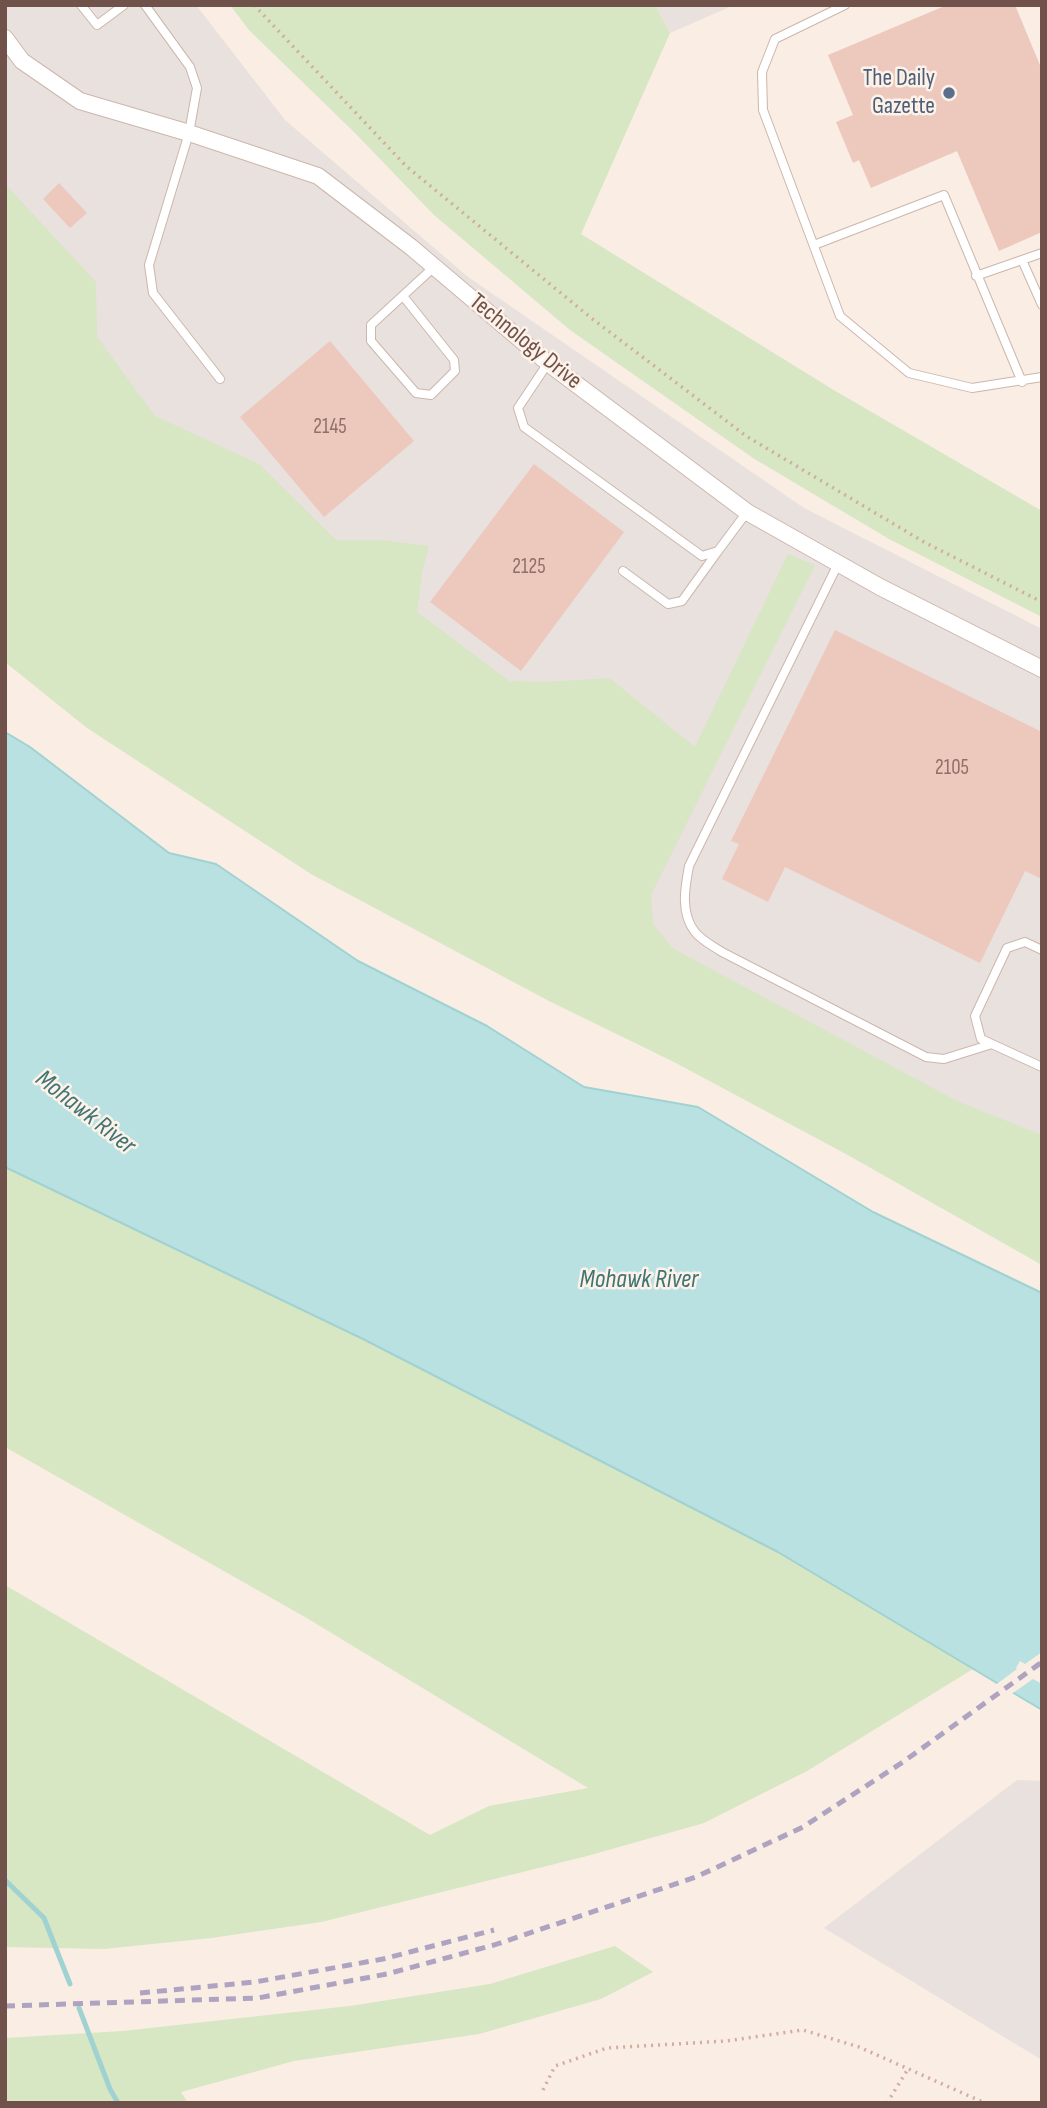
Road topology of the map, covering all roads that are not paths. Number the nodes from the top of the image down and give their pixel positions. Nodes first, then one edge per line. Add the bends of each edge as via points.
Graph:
1 (81, 5) edge
2 (124, 5) edge
3 (145, 5) edge
4 (845, 5) edge
5 (6, 39) edge
6 (189, 133) junction
7 (814, 246) junction
8 (1042, 253) edge
9 (1022, 260) junction
10 (434, 267) junction
11 (976, 276) junction
12 (402, 296) junction
13 (1042, 305) edge
14 (548, 363) junction
15 (1042, 377) edge
16 (220, 379) dead end
17 (1022, 382) junction
18 (747, 512) junction
19 (718, 551) junction
20 (838, 564) junction
21 (624, 571) dead end
22 (1042, 668) edge
23 (1042, 950) edge
24 (992, 1044) junction
25 (1042, 1067) edge

1 - 2 lane via 97,25
3 - 6 lane via 194,77 197,88
4 - 7 lane via 775,39 762,72 763,110
5 - 6 street, Technology Drive via 22,61 80,101
6 - 10 street, Technology Drive via 318,176
6 - 16 lane via 149,265 153,293
7 - 11 lane via 944,195
7 - 17 lane via 840,316 909,373 972,388
8 - 9 lane
9 - 11 lane
9 - 13 lane
10 - 12 lane
10 - 14 street, Technology Drive
11 - 17 lane
12 - 12 lane via 371,325 372,341 415,393 431,395 455,372 454,360
14 - 18 street, Technology Drive
14 - 19 lane via 518,408 524,427 702,556
15 - 17 lane
18 - 19 lane
18 - 20 street, Technology Drive
19 - 21 lane via 682,601 668,604
20 - 22 street, Technology Drive
20 - 24 lane via 689,866 684,893 689,921 696,933 722,952 926,1058 944,1059
23 - 24 lane via 1025,942 1007,948 975,1016 981,1039
24 - 25 lane

